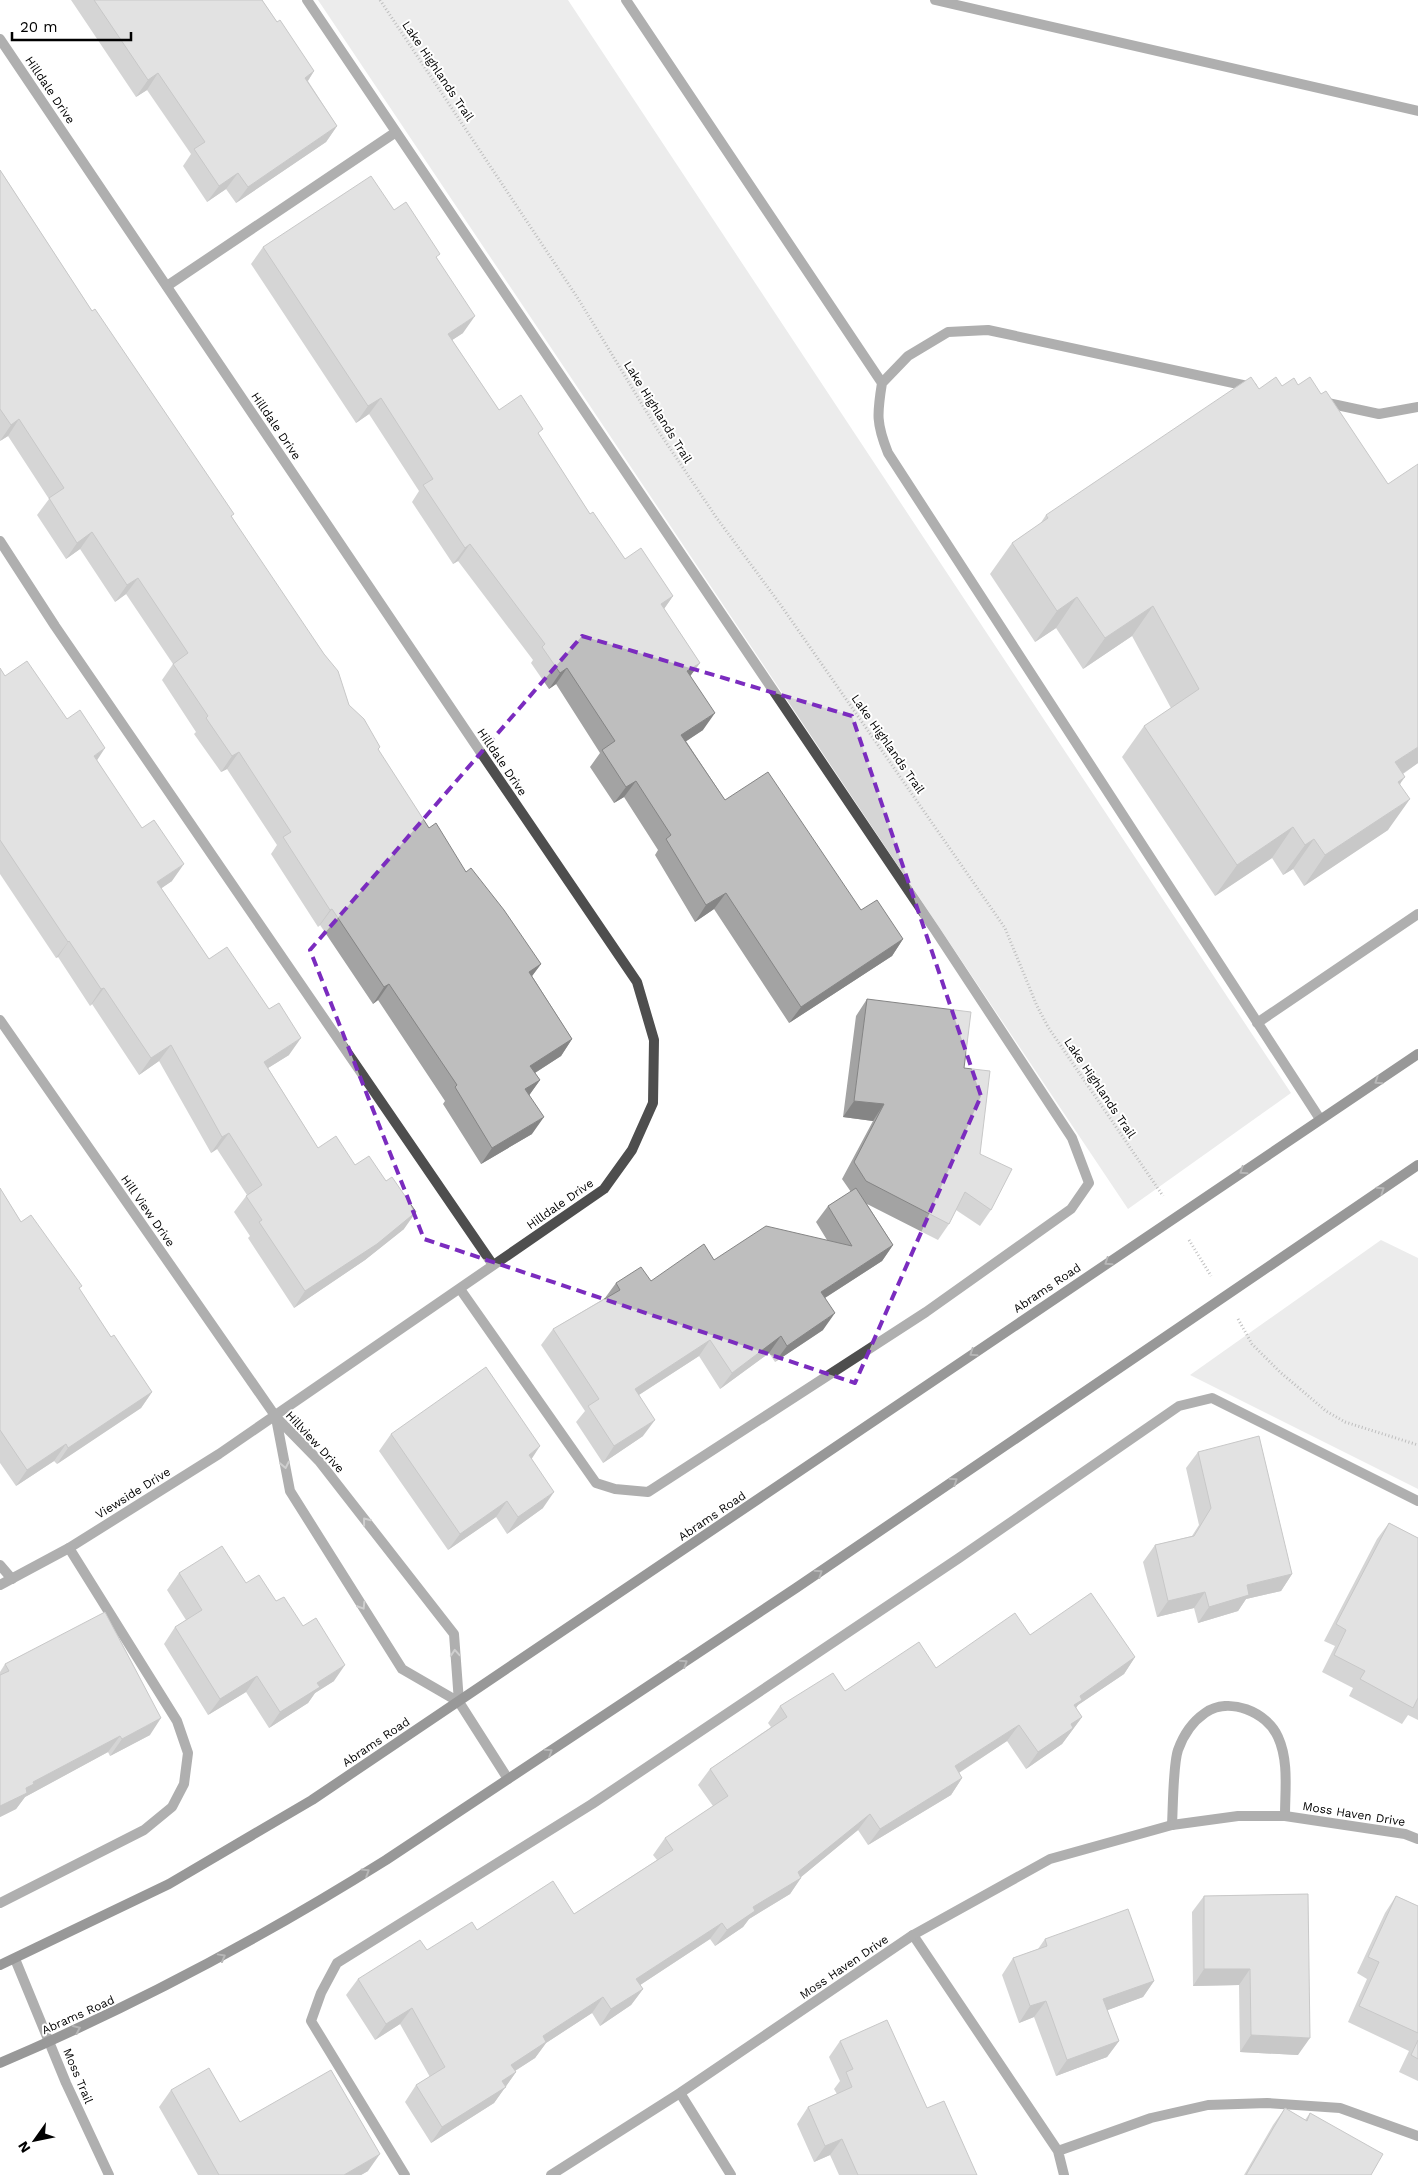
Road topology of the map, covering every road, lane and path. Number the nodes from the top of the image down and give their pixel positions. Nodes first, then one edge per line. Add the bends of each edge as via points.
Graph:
1 (307, 0) edge
2 (380, 0) edge
3 (626, 0) edge
4 (935, 0) edge
5 (0, 39) edge
6 (1418, 111) edge
7 (396, 132) junction
8 (167, 286) junction
9 (882, 382) junction
10 (1264, 389) edge
11 (1312, 400) edge
12 (1418, 407) edge
13 (0, 541) edge
14 (1418, 914) edge
15 (0, 1020) edge
16 (1257, 1023) junction
17 (1418, 1054) edge
18 (1320, 1119) junction
19 (1418, 1165) edge
20 (1175, 1217) junction
21 (493, 1265) junction
22 (460, 1289) junction
23 (1224, 1296) junction
24 (276, 1417) junction
25 (1418, 1445) edge
26 (1418, 1500) edge
27 (68, 1548) junction
28 (0, 1565) edge
29 (12, 1579) junction
30 (0, 1585) edge
31 (459, 1702) junction
32 (508, 1779) junction
33 (1285, 1816) junction
34 (1172, 1825) junction
35 (1418, 1838) edge
36 (0, 1903) edge
37 (913, 1936) junction
38 (15, 1959) junction
39 (0, 1965) edge
40 (49, 2042) junction
41 (0, 2063) edge
42 (680, 2093) junction
43 (1418, 2136) edge
44 (1058, 2152) junction
45 (109, 2175) edge
46 (405, 2175) edge
47 (551, 2175) edge
48 (731, 2175) edge
49 (1064, 2175) edge

1 - 7 street
2 - 20 path, Lake Highlands Trail via 579,300 657,429 716,517 786,612 1005,928 1048,1027 1159,1188
3 - 9 street
4 - 6 street
5 - 8 street, Hilldale Drive
7 - 8 street
7 - 22 street via 1061,1121 1072,1138 1089,1183 1071,1209 926,1312 648,1492 615,1489 596,1483
8 - 21 street, Hilldale Drive via 637,982 654,1040 653,1103 632,1150 604,1189
9 - 10 street via 908,356 948,332 988,330
9 - 16 street via 877,410 879,430 888,453
11 - 12 street via 1379,414
13 - 21 street via 54,626
14 - 16 street
15 - 24 street, Hill View Drive
16 - 18 street
17 -> 18 main road, Abrams Road
18 -> 20 main road, Abrams Road
23 -> 19 main road, Abrams Road
20 - 23 path, Lake Highlands Trail
20 -> 31 main road, Abrams Road
21 - 22 street, Hilldale Drive
22 - 24 street, Hilldale Drive
23 - 25 path, Lake Highlands Trail via 1252,1344 1326,1411 1344,1422
32 -> 23 main road, Abrams Road via 796,1588
24 - 27 street, Viewside Drive
31 -> 24 street, Hillview Drive via 454,1634 318,1461
24 -> 31 street, Hillview Drive via 290,1491 402,1669
26 - 46 street via 1212,1398 1179,1406 592,1804 337,1963 320,1993 311,2021
27 - 29 street, Viewside Drive
27 - 36 street via 177,1721 188,1753 184,1784 172,1808 144,1830
28 - 29 street
29 - 30 street, Viewside Drive
31 - 32 street, Hillview Drive
31 - 38 main road, Abrams Road via 312,1800 236,1846 169,1884
40 -> 32 main road, Abrams Road via 139,2001 248,1943 378,1865
33 - 34 street, Moss Haven Drive via 1238,1816
33 - 34 street, Moss Haven Drive via 1285,1761 1278,1736 1260,1715 1233,1705 1206,1712 1189,1728 1178,1751
33 - 35 street, Moss Haven Drive
34 - 37 street, Moss Haven Drive via 1050,1859
37 - 42 street, Moss Haven Drive
37 - 44 street
38 - 39 main road, Abrams Road
38 - 40 street, Moss Trail
40 - 41 main road, Abrams Road
40 - 45 street, Moss Trail
42 - 47 street, Moss Haven Drive
42 - 48 street
43 - 44 street via 1340,2108 1267,2103 1218,2104 1152,2118
44 - 49 street

